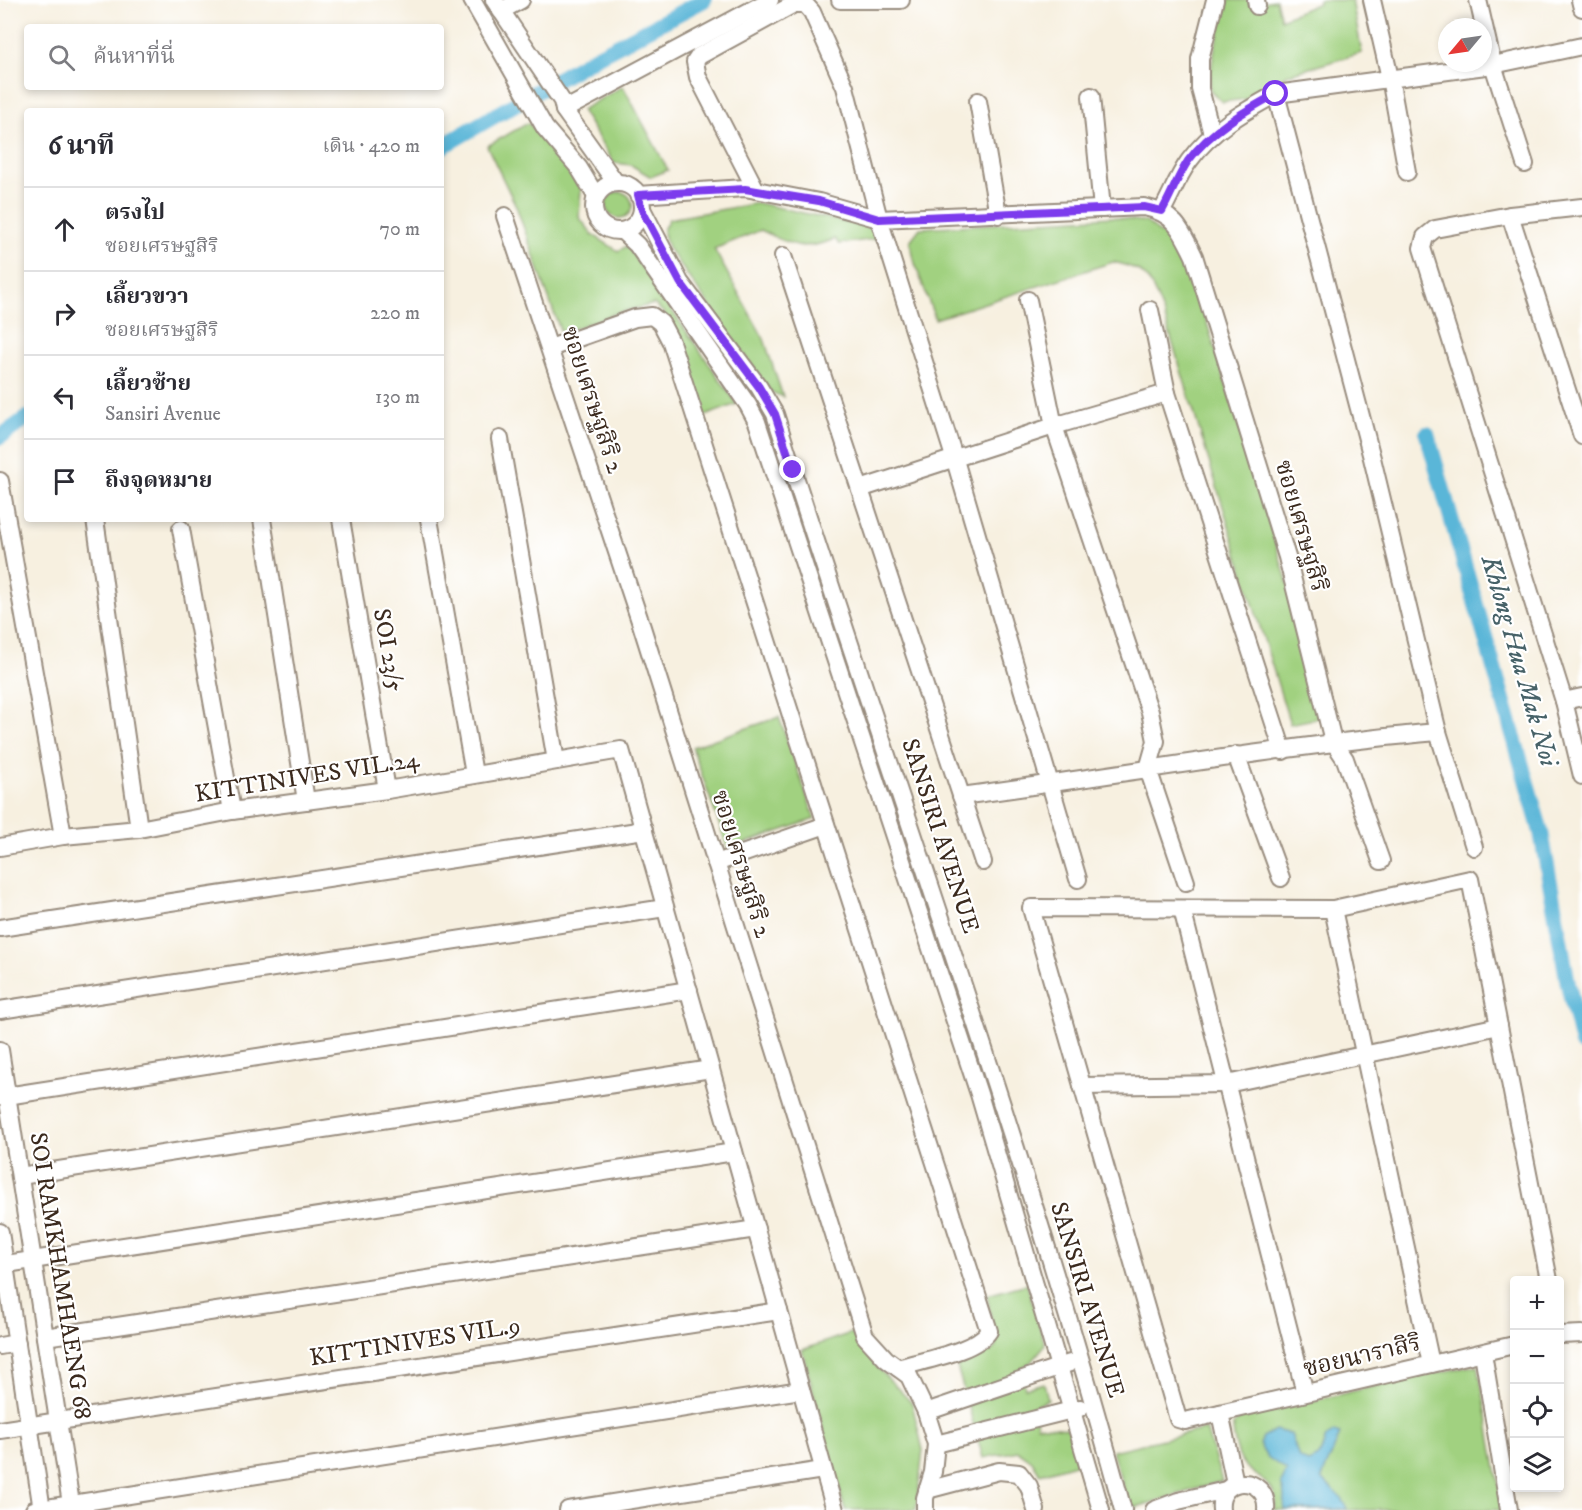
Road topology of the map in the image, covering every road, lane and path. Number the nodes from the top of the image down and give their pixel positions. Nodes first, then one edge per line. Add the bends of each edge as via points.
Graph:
1 (472, 0) edge
2 (521, 0) edge
3 (770, 0) edge
4 (840, 0) edge
5 (901, 0) edge
6 (1215, 0) edge
7 (1372, 0) edge
8 (1478, 0) edge
9 (1580, 0) edge
10 (498, 5) edge
11 (1582, 8) edge
12 (1582, 46) edge
13 (1493, 65) junction
14 (1390, 78) junction
15 (1276, 94) junction
16 (1091, 96) dead end
17 (978, 101) dead end
18 (563, 105) junction
19 (1212, 134) junction
20 (1525, 164) dead end
21 (1407, 172) dead end
22 (616, 183) junction
23 (756, 190) junction
24 (596, 196) junction
25 (640, 202) junction
26 (1582, 207) edge
27 (1102, 209) junction
28 (1162, 211) junction
29 (1510, 214) junction
30 (998, 215) junction
31 (505, 216) dead end
32 (879, 219) junction
33 (622, 231) junction
34 (783, 256) dead end
35 (1028, 300) dead end
36 (1149, 310) dead end
37 (713, 341) junction
38 (550, 348) junction
39 (1167, 393) junction
40 (1054, 426) junction
41 (1582, 436) edge
42 (500, 439) dead end
43 (955, 460) junction
44 (793, 470) junction
45 (774, 474) junction
46 (0, 480) edge
47 (860, 489) junction
48 (95, 522) edge
49 (262, 522) edge
50 (342, 522) edge
51 (430, 522) edge
52 (181, 530) dead end
53 (1582, 697) edge
54 (1564, 701) junction
55 (1438, 732) junction
56 (1333, 741) junction
57 (887, 752) junction
58 (1283, 752) junction
59 (1236, 755) junction
60 (868, 758) junction
61 (556, 761) junction
62 (1148, 769) junction
63 (474, 774) junction
64 (1582, 776) edge
65 (1051, 784) junction
66 (387, 790) junction
67 (961, 796) junction
68 (306, 801) junction
69 (232, 812) junction
70 (826, 825) junction
71 (139, 829) junction
72 (644, 830) junction
73 (63, 836) junction
74 (1474, 846) dead end
75 (0, 847) edge
76 (1382, 861) dead end
77 (982, 862) dead end
78 (716, 863) junction
79 (1281, 878) dead end
80 (1078, 879) dead end
81 (1186, 882) dead end
82 (665, 908) junction
83 (1182, 909) junction
84 (1333, 909) junction
85 (0, 928) edge
86 (688, 990) junction
87 (0, 1010) edge
88 (1499, 1026) junction
89 (983, 1045) junction
90 (0, 1050) edge
91 (964, 1050) junction
92 (1364, 1053) junction
93 (711, 1069) junction
94 (1227, 1084) junction
95 (1082, 1086) junction
96 (4, 1096) edge
97 (734, 1152) junction
98 (20, 1176) junction
99 (1028, 1188) junction
100 (1008, 1194) junction
101 (756, 1229) junction
102 (0, 1232) edge
103 (33, 1261) junction
104 (2, 1264) edge
105 (1548, 1276) edge
106 (779, 1311) junction
107 (1582, 1334) edge
108 (1564, 1335) edge
109 (45, 1337) junction
110 (17, 1343) junction
111 (0, 1346) edge
112 (1510, 1346) edge
113 (1483, 1353) junction
114 (1080, 1360) junction
115 (1431, 1364) junction
116 (1059, 1365) junction
117 (898, 1368) junction
118 (801, 1390) junction
119 (1305, 1393) junction
120 (1093, 1405) junction
121 (1072, 1410) junction
122 (926, 1412) junction
123 (1220, 1413) junction
124 (58, 1420) junction
125 (29, 1426) junction
126 (0, 1431) edge
127 (936, 1444) junction
128 (824, 1470) junction
129 (1230, 1486) junction
130 (927, 1490) junction
131 (71, 1507) edge
132 (39, 1510) edge
133 (568, 1510) edge
134 (835, 1510) edge
135 (926, 1510) edge
136 (1036, 1510) edge
137 (1101, 1510) edge
138 (1123, 1510) edge
139 (1154, 1510) edge
140 (1221, 1510) edge
141 (1266, 1510) edge
142 (1509, 1510) edge

1 - 24 street via 546,128
2 - 10 street
3 - 18 street
4 - 5 street
6 - 19 street via 1200,59 1200,89
7 - 14 street
8 - 13 street
9 - 11 street
10 - 18 street
12 - 13 street
13 - 14 street
13 - 20 street
14 - 15 street
14 - 21 street
15 - 19 street
15 - 55 street via 1372,458
16 - 27 street
17 - 30 street
18 - 22 street
19 - 28 street via 1188,162
22 - 24 street
22 - 25 street via 632,187
23 - 25 street via 712,189
23 - 32 street via 819,201
23 - 32 street via 698,77 695,62 699,56 794,4 805,4 845,87
24 - 33 street via 594,211 600,225
25 - 33 street via 636,224
25 - 37 street, SANSIRI AVENUE
26 - 29 street
27 - 28 street via 1144,207
27 - 30 street
28 - 56 street, ซอยเศรษฐสิริ via 1181,229 1194,256 1287,557
29 - 41 street
29 - 54 street via 1435,229 1425,237 1422,248
30 - 32 street
31 - 38 street, ซอยเศรษฐสิริ 2
32 - 43 street
33 - 37 street, SANSIRI AVENUE
34 - 47 street
35 - 40 street
36 - 39 street
37 - 44 street, SANSIRI AVENUE via 759,387 775,414
37 - 45 street, SANSIRI AVENUE via 757,422
38 - 70 street via 635,318 652,316 661,324 671,342
38 - 78 street, ซอยเศรษฐสิริ 2
39 - 40 street
39 - 58 street
40 - 43 street
40 - 62 street via 1150,712 1156,741
42 - 61 street
43 - 47 street
43 - 65 street
44 - 45 street
44 - 57 street, SANSIRI AVENUE
45 - 60 street, SANSIRI AVENUE
46 - 73 street
47 - 67 street
48 - 71 street
49 - 68 street
50 - 66 street, SOI 23/5
51 - 63 street
52 - 69 street
53 - 54 street
54 - 64 street
55 - 56 street
55 - 74 street
56 - 58 street
56 - 76 street, ซอยเศรษฐสิริ via 1345,759
57 - 60 street
57 - 89 street, SANSIRI AVENUE
58 - 59 street
59 - 62 street
59 - 79 street
60 - 91 street, SANSIRI AVENUE
61 - 63 street, KITTINIVES VIL.24
61 - 72 street, KITTINIVES VIL.24 via 621,750
62 - 65 street
62 - 81 street
63 - 66 street, KITTINIVES VIL.24
65 - 67 street
65 - 80 street
66 - 68 street, KITTINIVES VIL.24
67 - 77 street
68 - 69 street, KITTINIVES VIL.24
69 - 71 street, KITTINIVES VIL.24
70 - 78 street
70 - 117 street via 989,1331 983,1340 971,1346
71 - 73 street, KITTINIVES VIL.24
72 - 82 street
72 - 85 street
73 - 75 street, KITTINIVES VIL.24
78 - 117 street, ซอยเศรษฐสิริ 2 via 865,1336
82 - 86 street
82 - 87 street
83 - 84 street
83 - 94 street
83 - 95 street via 1031,908
84 - 88 street via 1470,879
84 - 92 street
86 - 93 street
86 - 96 street
88 - 92 street
88 - 105 street
89 - 91 street
89 - 99 street, SANSIRI AVENUE
90 - 96 street, SOI RAMKHAMHAENG 68
91 - 100 street, SANSIRI AVENUE
92 - 94 street
92 - 115 street
93 - 97 street
93 - 98 street
94 - 95 street
94 - 119 street
95 - 123 street, ซอยนาราสิริ via 1178,1419
96 - 98 street, SOI RAMKHAMHAENG 68
97 - 101 street
97 - 103 street
98 - 103 street, SOI RAMKHAMHAENG 68
99 - 100 street
99 - 114 street, SANSIRI AVENUE
100 - 116 street, SANSIRI AVENUE
101 - 106 street
101 - 109 street
102 - 104 street
103 - 104 street
103 - 109 street, SOI RAMKHAMHAENG 68
104 - 110 street
106 - 118 street
106 - 124 street, KITTINIVES VIL.9
107 - 108 street
109 - 124 street, SOI RAMKHAMHAENG 68
110 - 111 street
110 - 125 street
112 - 113 street, ซอยนาราสิริ
113 - 115 street, ซอยนาราสิริ
113 - 142 street
114 - 116 street
114 - 120 street, SANSIRI AVENUE
115 - 119 street, ซอยนาราสิริ
116 - 121 street, SANSIRI AVENUE
116 - 122 street
117 - 122 street, ซอยเศรษฐสิริ 2 via 909,1376
118 - 128 street
118 - 131 street
119 - 123 street, ซอยนาราสิริ
120 - 121 street
120 - 138 street, SANSIRI AVENUE
121 - 127 street
121 - 137 street, SANSIRI AVENUE
122 - 127 street, ซอยเศรษฐสิริ 2
123 - 129 street
124 - 125 street, KITTINIVES VIL.9
124 - 131 street, SOI RAMKHAMHAENG 68
125 - 126 street, KITTINIVES VIL.9
125 - 132 street
127 - 130 street, ซอยเศรษฐสิริ 2
128 - 133 street
128 - 134 street
129 - 139 street
129 - 140 street via 1220,1503
129 - 141 street via 1245,1482 1259,1488 1266,1500
130 - 135 street, ซอยเศรษฐสิริ 2
130 - 136 street via 999,1471 1019,1473 1029,1486
131 - 132 street

